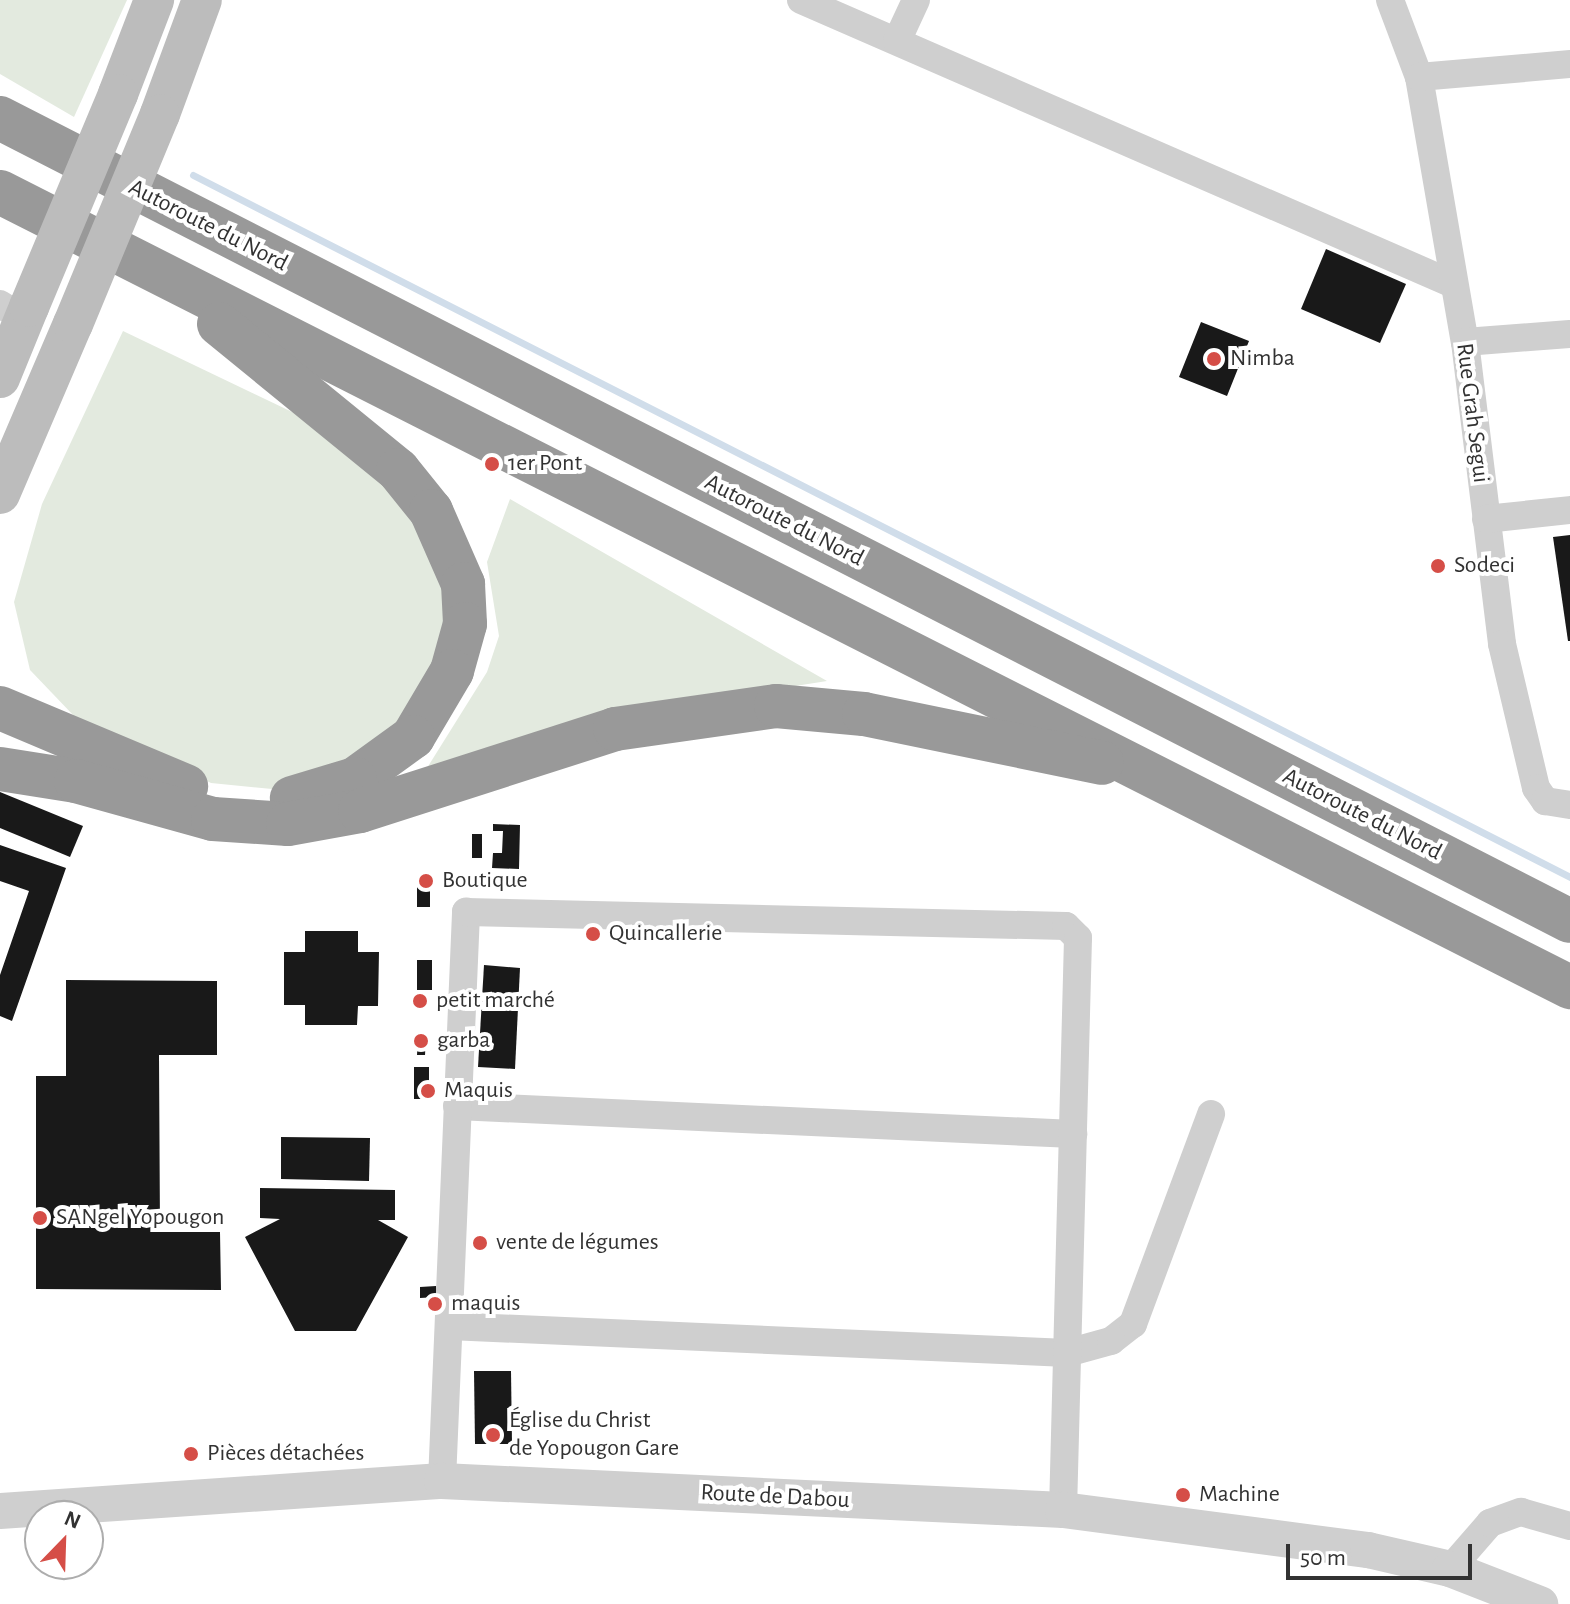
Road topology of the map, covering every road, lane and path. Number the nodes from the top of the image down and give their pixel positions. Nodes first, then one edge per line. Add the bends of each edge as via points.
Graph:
1 (154, 0) edge
2 (202, 0) edge
3 (801, 0) edge
4 (916, 0) edge
5 (1387, 1) edge
6 (897, 41) junction
7 (1570, 64) edge
8 (1419, 77) junction
9 (0, 118) edge
10 (0, 192) edge
11 (159, 274) junction
12 (1453, 284) junction
13 (18, 310) edge
14 (1570, 334) edge
15 (1465, 342) junction
16 (0, 378) edge
17 (0, 494) edge
18 (1570, 510) edge
19 (1486, 519) junction
20 (2, 704) edge
21 (0, 752) edge
22 (0, 769) edge
23 (76, 781) junction
24 (1170, 781) junction
25 (1570, 805) edge
26 (1570, 921) edge
27 (1570, 987) edge
28 (457, 1106) junction
29 (1211, 1114) dead end
30 (1073, 1134) junction
31 (449, 1326) junction
32 (1067, 1353) junction
33 (442, 1481) junction
34 (1063, 1510) junction
35 (0, 1511) edge
36 (1570, 1526) edge
37 (1450, 1569) junction
38 (1540, 1604) edge

1 - 13 main road, bridge via 118,94
2 - 17 main road, bridge via 160,114
3 - 6 street
4 - 6 street
5 - 8 street, Rue Grah Segui
6 - 12 street
7 - 8 street
8 - 12 street, Rue Grah Segui
9 - 26 highway, Autoroute du Nord
10 - 11 highway
11 - 20 highway via 398,470 431,511 463,584 465,624 452,671 432,711 388,760 321,793 275,801 204,793
11 - 24 highway
12 - 15 street, Rue Grah Segui
13 - 16 main road
14 - 15 street
15 - 19 street, Rue Grah Segui
18 - 19 street
19 - 25 street, Rue Grah Segui via 1502,644 1536,788 1545,801
21 - 23 highway
22 - 23 highway
23 - 24 highway via 213,819 288,824 360,811 615,729 776,706 864,714
24 - 27 highway
28 - 30 street
28 - 30 street via 464,917 471,910 1066,926 1078,938
28 - 31 street
29 - 32 street via 1133,1324 1126,1335
30 - 32 street
31 - 32 street
31 - 33 street
32 - 34 street
33 - 34 street, Route de Dabou
33 - 35 street, Route de Dabou
34 - 37 street, Route de Dabou via 1368,1550
36 - 37 street via 1521,1512 1490,1523
37 - 38 street, Route de Dabou

